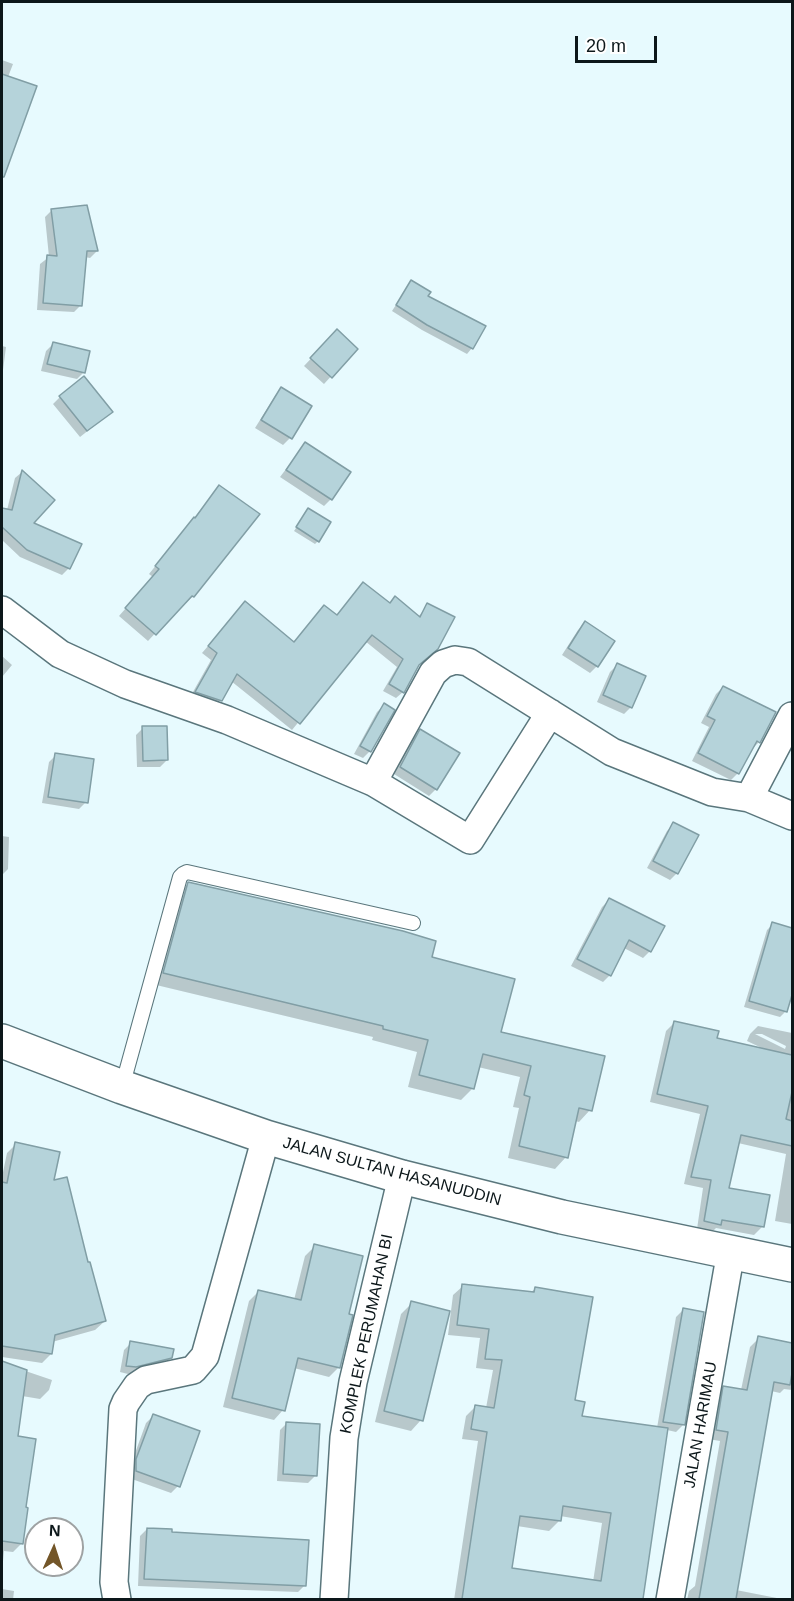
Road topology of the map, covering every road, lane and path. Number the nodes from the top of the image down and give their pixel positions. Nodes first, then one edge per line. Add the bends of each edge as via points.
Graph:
1 (2, 610) edge
2 (550, 713) junction
3 (792, 716) edge
4 (373, 782) junction
5 (749, 798) junction
6 (792, 816) edge
7 (413, 923) dead end
8 (2, 1041) edge
9 (122, 1087) junction
10 (266, 1137) junction
11 (402, 1177) junction
12 (731, 1251) junction
13 (792, 1265) edge
14 (117, 1599) edge
15 (334, 1599) edge
16 (670, 1599) edge

1 - 4 street via 60,654 124,684 227,720
2 - 4 street via 468,662 448,661 434,673
2 - 4 street via 470,840
2 - 5 street via 612,752 712,792
3 - 5 street
5 - 6 street
7 - 9 lane via 183,874
8 - 9 highway, JALAN SULTAN HASANUDDIN
9 - 10 highway, JALAN SULTAN HASANUDDIN
10 - 11 highway, JALAN SULTAN HASANUDDIN
10 - 14 street via 205,1356 193,1370 146,1380 137,1386 123,1409 114,1582
11 - 12 highway, JALAN SULTAN HASANUDDIN via 562,1217
11 - 15 street, KOMPLEK PERUMAHAN BI via 344,1438
12 - 13 highway, JALAN SULTAN HASANUDDIN
12 - 16 street, JALAN HARIMAU

